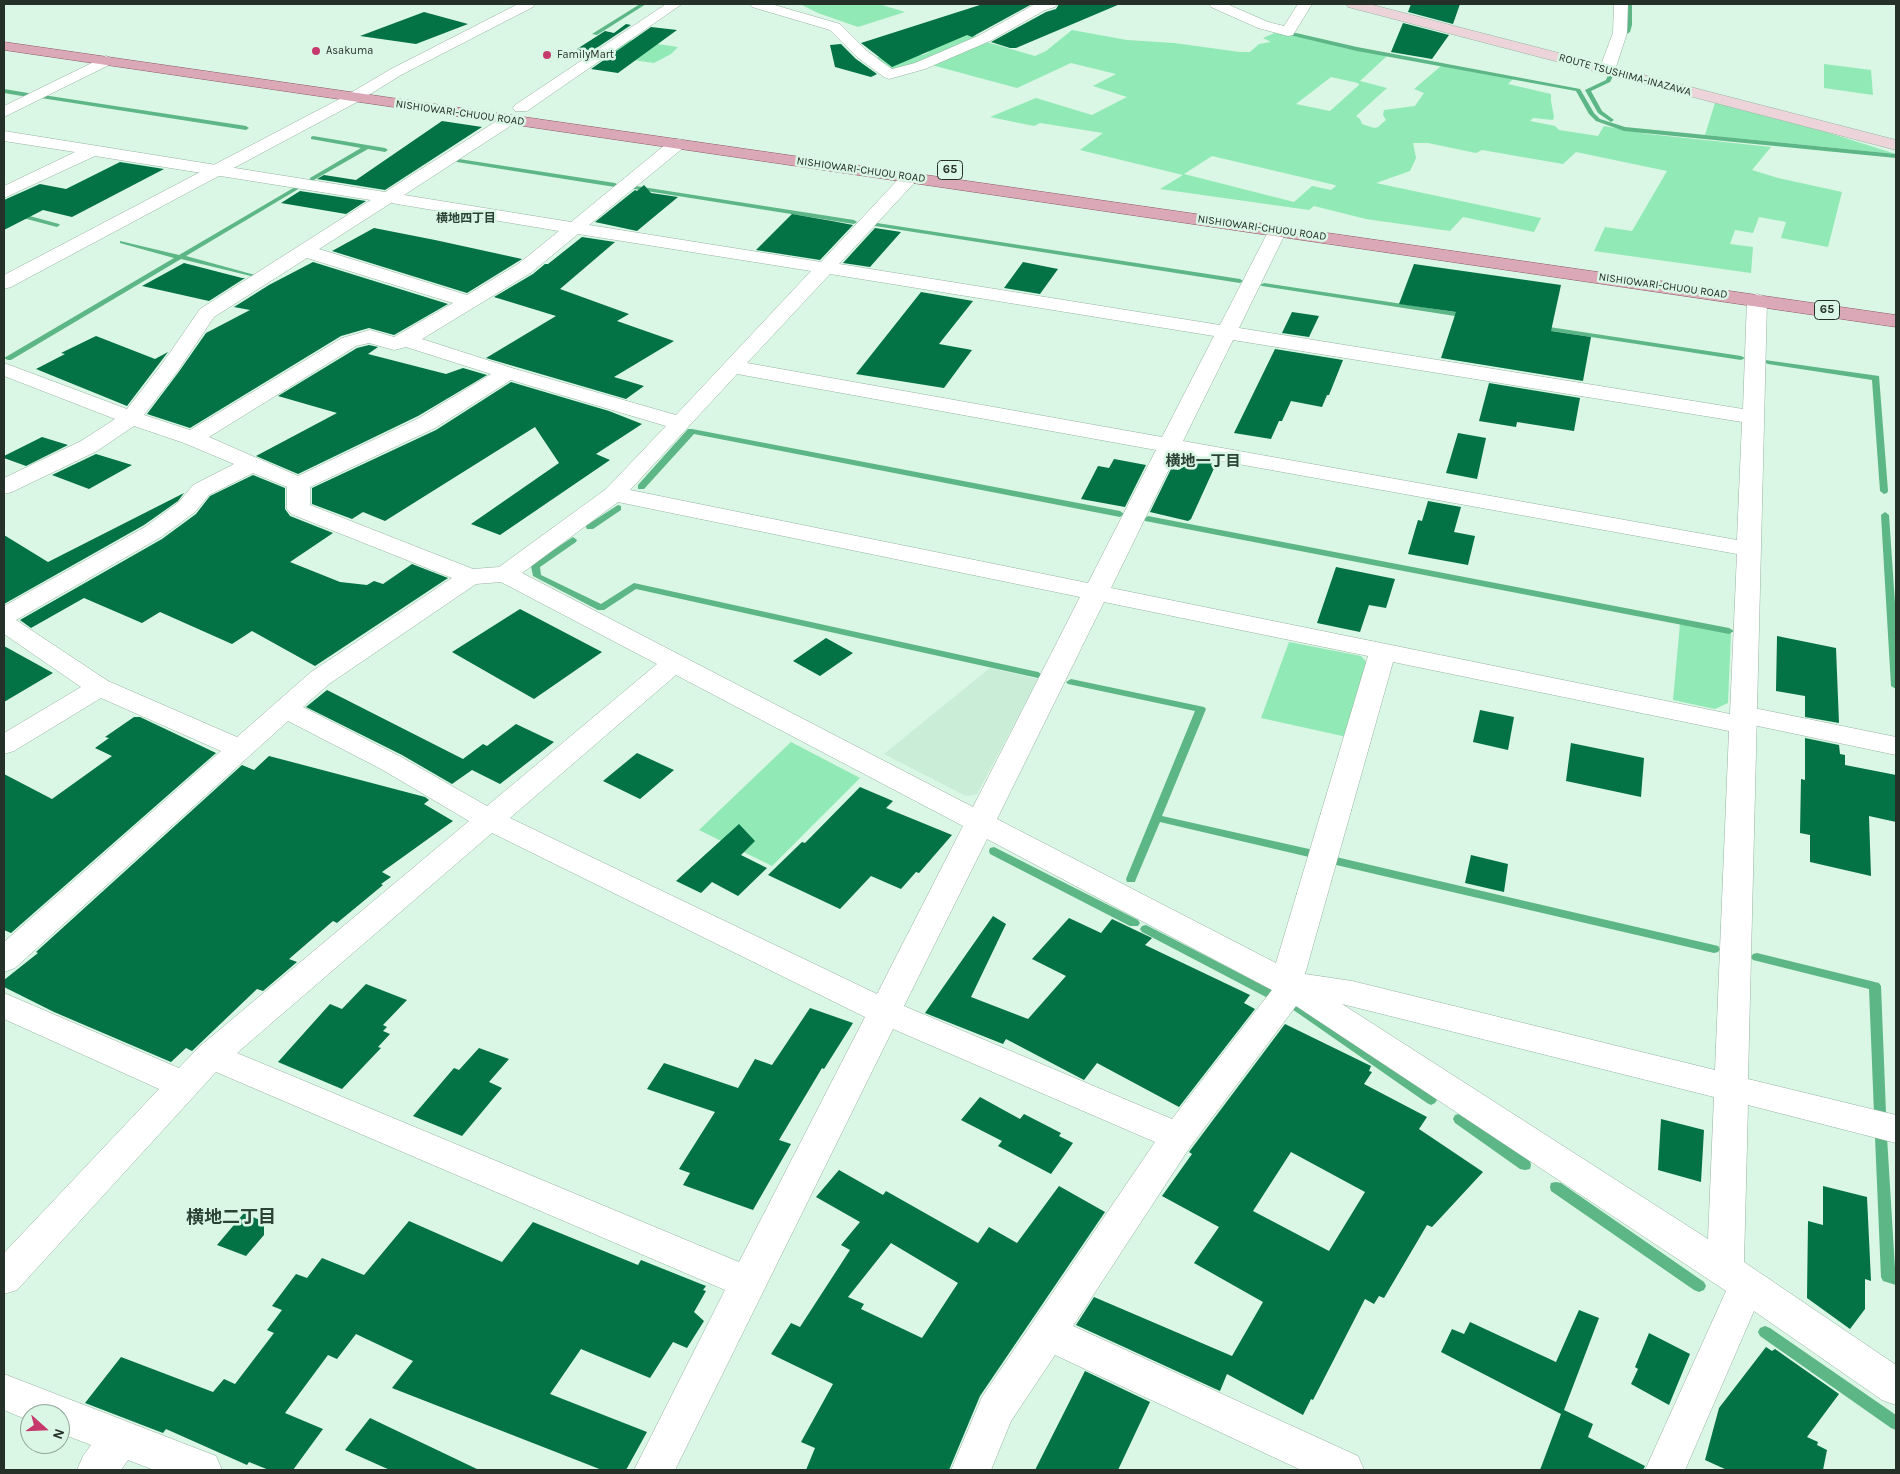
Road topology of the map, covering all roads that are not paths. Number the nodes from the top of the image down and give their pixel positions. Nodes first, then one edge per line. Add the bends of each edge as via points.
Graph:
1 (528, 4) edge
2 (675, 4) edge
3 (757, 4) edge
4 (1050, 4) edge
5 (1216, 4) edge
6 (1304, 4) edge
7 (1353, 4) edge
8 (1622, 4) edge
9 (4, 34) edge
10 (4, 46) edge
11 (106, 61) junction
12 (1606, 70) junction
13 (371, 87) junction
14 (353, 98) junction
15 (4, 112) edge
16 (515, 114) junction
17 (4, 136) edge
18 (677, 144) junction
19 (1896, 146) edge
20 (94, 150) junction
21 (218, 170) junction
22 (910, 177) junction
23 (4, 193) edge
24 (390, 197) junction
25 (575, 227) junction
26 (1278, 230) junction
27 (305, 251) junction
28 (826, 268) junction
29 (4, 283) edge
30 (1757, 300) junction
31 (469, 302) junction
32 (1896, 305) edge
33 (1896, 320) edge
34 (1227, 332) junction
35 (406, 340) junction
36 (732, 367) junction
37 (4, 370) edge
38 (508, 373) junction
39 (131, 418) junction
40 (1753, 418) junction
41 (680, 424) junction
42 (192, 438) junction
43 (1170, 446) junction
44 (252, 464) junction
45 (298, 484) junction
46 (4, 487) edge
47 (614, 494) junction
48 (1749, 549) junction
49 (505, 574) junction
50 (470, 577) junction
51 (1096, 592) junction
52 (4, 616) edge
53 (4, 623) edge
54 (1383, 651) junction
55 (675, 662) junction
56 (99, 687) junction
57 (285, 709) junction
58 (1744, 720) junction
59 (4, 745) edge
60 (1896, 746) edge
61 (241, 749) junction
62 (489, 820) junction
63 (980, 822) junction
64 (4, 960) edge
65 (1289, 985) junction
66 (4, 1005) edge
67 (885, 1012) junction
68 (210, 1056) junction
69 (184, 1085) junction
70 (1731, 1087) junction
71 (1896, 1129) edge
72 (1178, 1137) junction
73 (4, 1278) edge
74 (1736, 1278) junction
75 (748, 1284) junction
76 (1048, 1333) junction
77 (1896, 1387) edge
78 (4, 1392) edge
79 (34, 1404) edge
80 (70, 1418) edge
81 (119, 1438) junction
82 (97, 1470) edge
83 (202, 1470) edge
84 (654, 1470) edge
85 (971, 1470) edge
86 (1344, 1470) edge
87 (1665, 1470) edge

1 - 13 street
2 - 16 street
3 - 4 street via 835,27 862,54 889,74 920,66 985,38
5 - 6 street via 1263,25 1288,32
7 - 12 main road, ROUTE TSUSHIMA-INAZAWA
8 - 12 street via 1620,33
9 - 13 main road, NISHIOWARI-CHUOU ROAD / 65
10 - 11 main road, NISHIOWARI-CHUOU ROAD / 65
11 - 14 main road, NISHIOWARI-CHUOU ROAD / 65
11 - 15 street
12 - 19 main road, ROUTE TSUSHIMA-INAZAWA
13 - 14 street
13 - 16 main road, NISHIOWARI-CHUOU ROAD / 65
14 - 16 main road, NISHIOWARI-CHUOU ROAD / 65
14 - 21 street
16 - 18 main road, NISHIOWARI-CHUOU ROAD / 65
16 - 24 street
16 - 32 main road, NISHIOWARI-CHUOU ROAD / 65
17 - 20 street
18 - 22 main road, NISHIOWARI-CHUOU ROAD / 65
18 - 25 street
20 - 21 street
20 - 23 street
21 - 24 street
21 - 29 street
22 - 26 main road, NISHIOWARI-CHUOU ROAD / 65
22 - 28 street
24 - 25 street
24 - 27 street
25 - 28 street
25 - 31 street via 525,268
26 - 30 main road, NISHIOWARI-CHUOU ROAD / 65
26 - 34 street
27 - 31 street
27 - 39 street via 207,313
28 - 34 street
28 - 36 street
30 - 33 main road, NISHIOWARI-CHUOU ROAD / 65
30 - 40 street
31 - 35 street
34 - 40 street
34 - 43 street
35 - 38 street
35 - 42 street via 394,344 370,336 349,342
36 - 41 street
36 - 43 street
37 - 39 street
38 - 41 street
38 - 45 street via 427,423
39 - 42 street
39 - 46 street via 89,446
40 - 48 street
41 - 47 street
42 - 44 street
43 - 48 street
43 - 51 street
44 - 45 street
44 - 52 street via 201,490 188,507 153,532
45 - 50 street via 300,509
47 - 49 street
47 - 51 street
48 - 58 street
49 - 50 street
49 - 55 street
50 - 57 street via 320,678
51 - 54 street
51 - 63 street
53 - 56 street
54 - 58 street
54 - 65 street
55 - 62 street
55 - 63 street
56 - 59 street
56 - 61 street
57 - 61 street
57 - 62 street via 391,762
58 - 60 street
58 - 70 street
61 - 64 street
62 - 67 street
62 - 68 street
63 - 65 street
63 - 67 street
65 - 70 street via 1352,993
65 - 72 street
65 - 74 street
66 - 69 street
67 - 72 street
67 - 75 street
68 - 69 street
68 - 75 street
69 - 73 street
70 - 71 street
70 - 74 street
72 - 76 street
74 - 77 street
74 - 87 street
75 - 84 street
76 - 85 street via 996,1410
76 - 86 street
78 - 79 street
80 - 81 street
81 - 82 street
81 - 83 street

